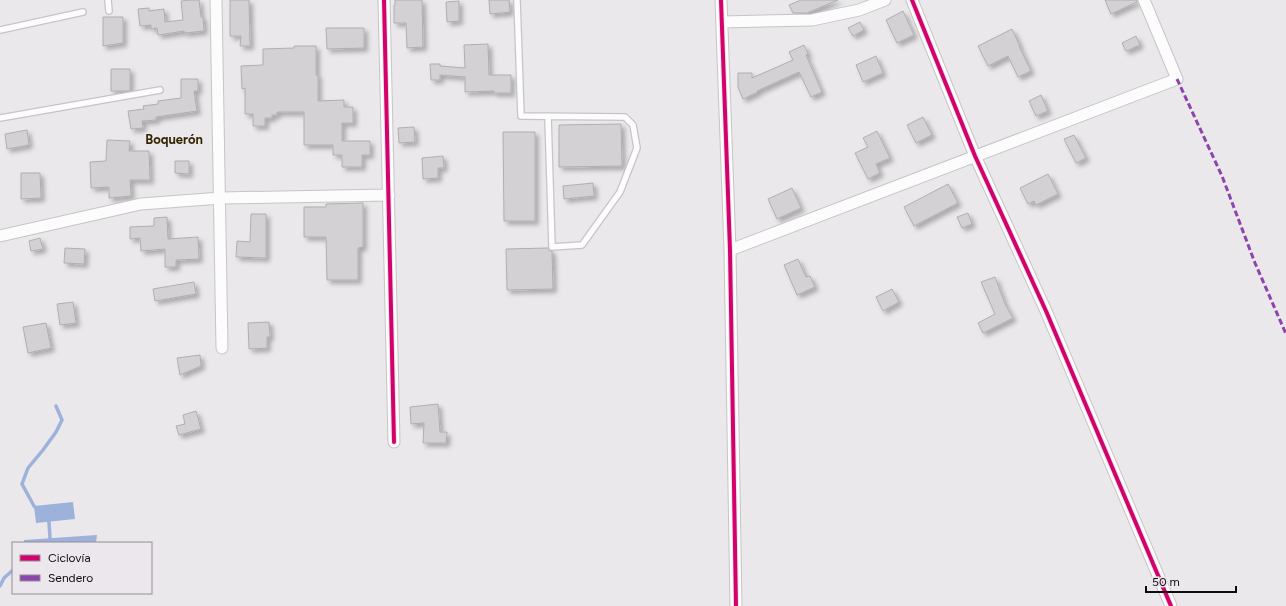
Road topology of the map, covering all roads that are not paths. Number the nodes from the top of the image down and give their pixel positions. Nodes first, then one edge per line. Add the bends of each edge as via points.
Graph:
1 (108, 0) edge
2 (216, 0) edge
3 (384, 0) edge
4 (518, 0) edge
5 (721, 0) edge
6 (885, 0) edge
7 (912, 0) edge
8 (1144, 0) edge
9 (109, 11) dead end
10 (84, 12) dead end
11 (722, 22) junction
12 (0, 30) edge
13 (160, 90) dead end
14 (548, 117) junction
15 (0, 118) edge
16 (975, 156) junction
17 (389, 195) junction
18 (220, 198) junction
19 (0, 236) edge
20 (730, 250) junction
21 (222, 348) dead end
22 (394, 442) dead end
23 (736, 606) edge
24 (1171, 606) edge

1 - 9 lane
2 - 18 street
3 - 17 street
4 - 14 lane via 521,116
5 - 11 street
6 - 11 street via 859,10 812,20
7 - 16 street
8 - 16 street via 1177,78
10 - 12 lane
11 - 20 street
13 - 15 lane
14 - 14 lane via 552,247 582,245 620,192 637,148 633,125 625,117
16 - 20 street
16 - 24 street via 1049,319
17 - 18 street
17 - 22 street
18 - 19 street via 141,204
18 - 21 street
20 - 23 street

